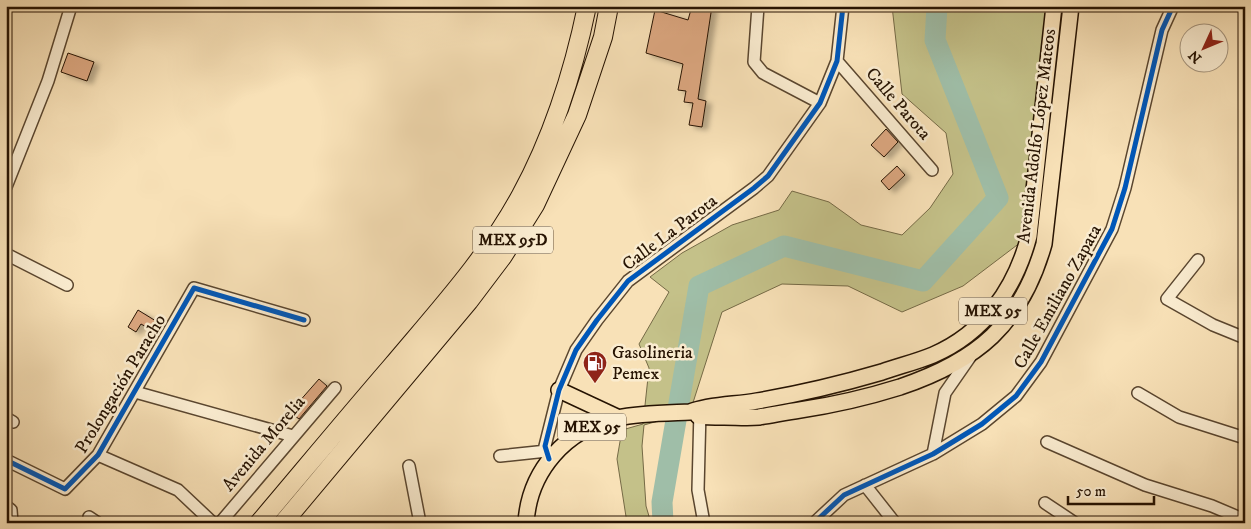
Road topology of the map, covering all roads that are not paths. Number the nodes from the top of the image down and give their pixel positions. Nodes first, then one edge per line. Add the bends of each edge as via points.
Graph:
1 (71, 6) edge
2 (587, 6) edge
3 (609, 6) edge
4 (758, 6) edge
5 (844, 6) edge
6 (1054, 6) edge
7 (1071, 6) edge
8 (1173, 6) edge
9 (837, 60) junction
10 (820, 103) junction
11 (932, 170) dead end
12 (6, 187) edge
13 (6, 254) edge
14 (1198, 260) dead end
15 (66, 285) dead end
16 (304, 320) dead end
17 (1245, 338) edge
18 (972, 353) junction
19 (335, 388) dead end
20 (559, 390) junction
21 (136, 392) junction
22 (1138, 394) dead end
23 (693, 412) junction
24 (619, 418) junction
25 (293, 436) junction
26 (1245, 438) edge
27 (1047, 442) dead end
28 (933, 454) junction
29 (98, 455) junction
30 (548, 455) junction
31 (500, 456) dead end
32 (6, 460) edge
33 (409, 466) dead end
34 (865, 485) junction
35 (1045, 503) dead end
36 (6, 506) edge
37 (1245, 520) edge
38 (12, 523) edge
39 (213, 523) edge
40 (220, 523) edge
41 (259, 523) edge
42 (283, 523) edge
43 (420, 523) edge
44 (526, 523) edge
45 (704, 523) edge
46 (814, 523) edge
47 (895, 523) edge
48 (1074, 523) edge

1 - 12 street via 48,81
2 - 41 highway, MEX 95D via 558,108 521,196 455,292
3 - 42 highway, MEX 95D via 577,115 535,205 469,301
4 - 10 street via 754,62 763,73
5 - 9 street, Calle La Parota
6 - 23 main road, Avenida Adolfo López Mateos / MEX 95 via 1029,236 1014,279 988,316 948,348 916,361 816,390
7 - 18 main road, Avenida Adolfo López Mateos / MEX 95 via 1045,234 1039,260 1017,306 997,332
8 - 28 street, Calle Emiliano Zapata via 1162,30 1125,188 1112,229 1041,362 1016,396 989,419
9 - 10 street, Calle La Parota
9 - 11 street, Calle Parota
10 - 20 street, Calle La Parota via 768,176 628,281 576,350
13 - 15 street
14 - 17 street via 1167,299 1213,325
16 - 21 street, Prolongación Paracho via 194,288
18 - 23 main road, Avenida Adolfo López Mateos / MEX 95 via 924,379 820,407 758,417
18 - 28 street via 945,393
19 - 25 street, Avenida Morelia
20 - 24 main road
20 - 30 street, Calle La Parota via 545,446
21 - 25 street
21 - 29 street, Prolongación Paracho
22 - 26 street via 1179,417
23 - 24 main road, MEX 95
23 - 45 street via 698,490
24 - 30 main road, MEX 95 via 586,430
25 - 40 street, Avenida Morelia
27 - 37 street via 1145,485
28 - 34 street, Calle Emiliano Zapata
29 - 32 street, Prolongación Paracho via 65,489
29 - 39 street via 178,490
30 - 31 street
30 - 44 main road, MEX 95 via 527,510
33 - 43 street
34 - 46 street, Calle Emiliano Zapata via 844,495
34 - 47 street
35 - 48 street
36 - 38 street via 11,510

